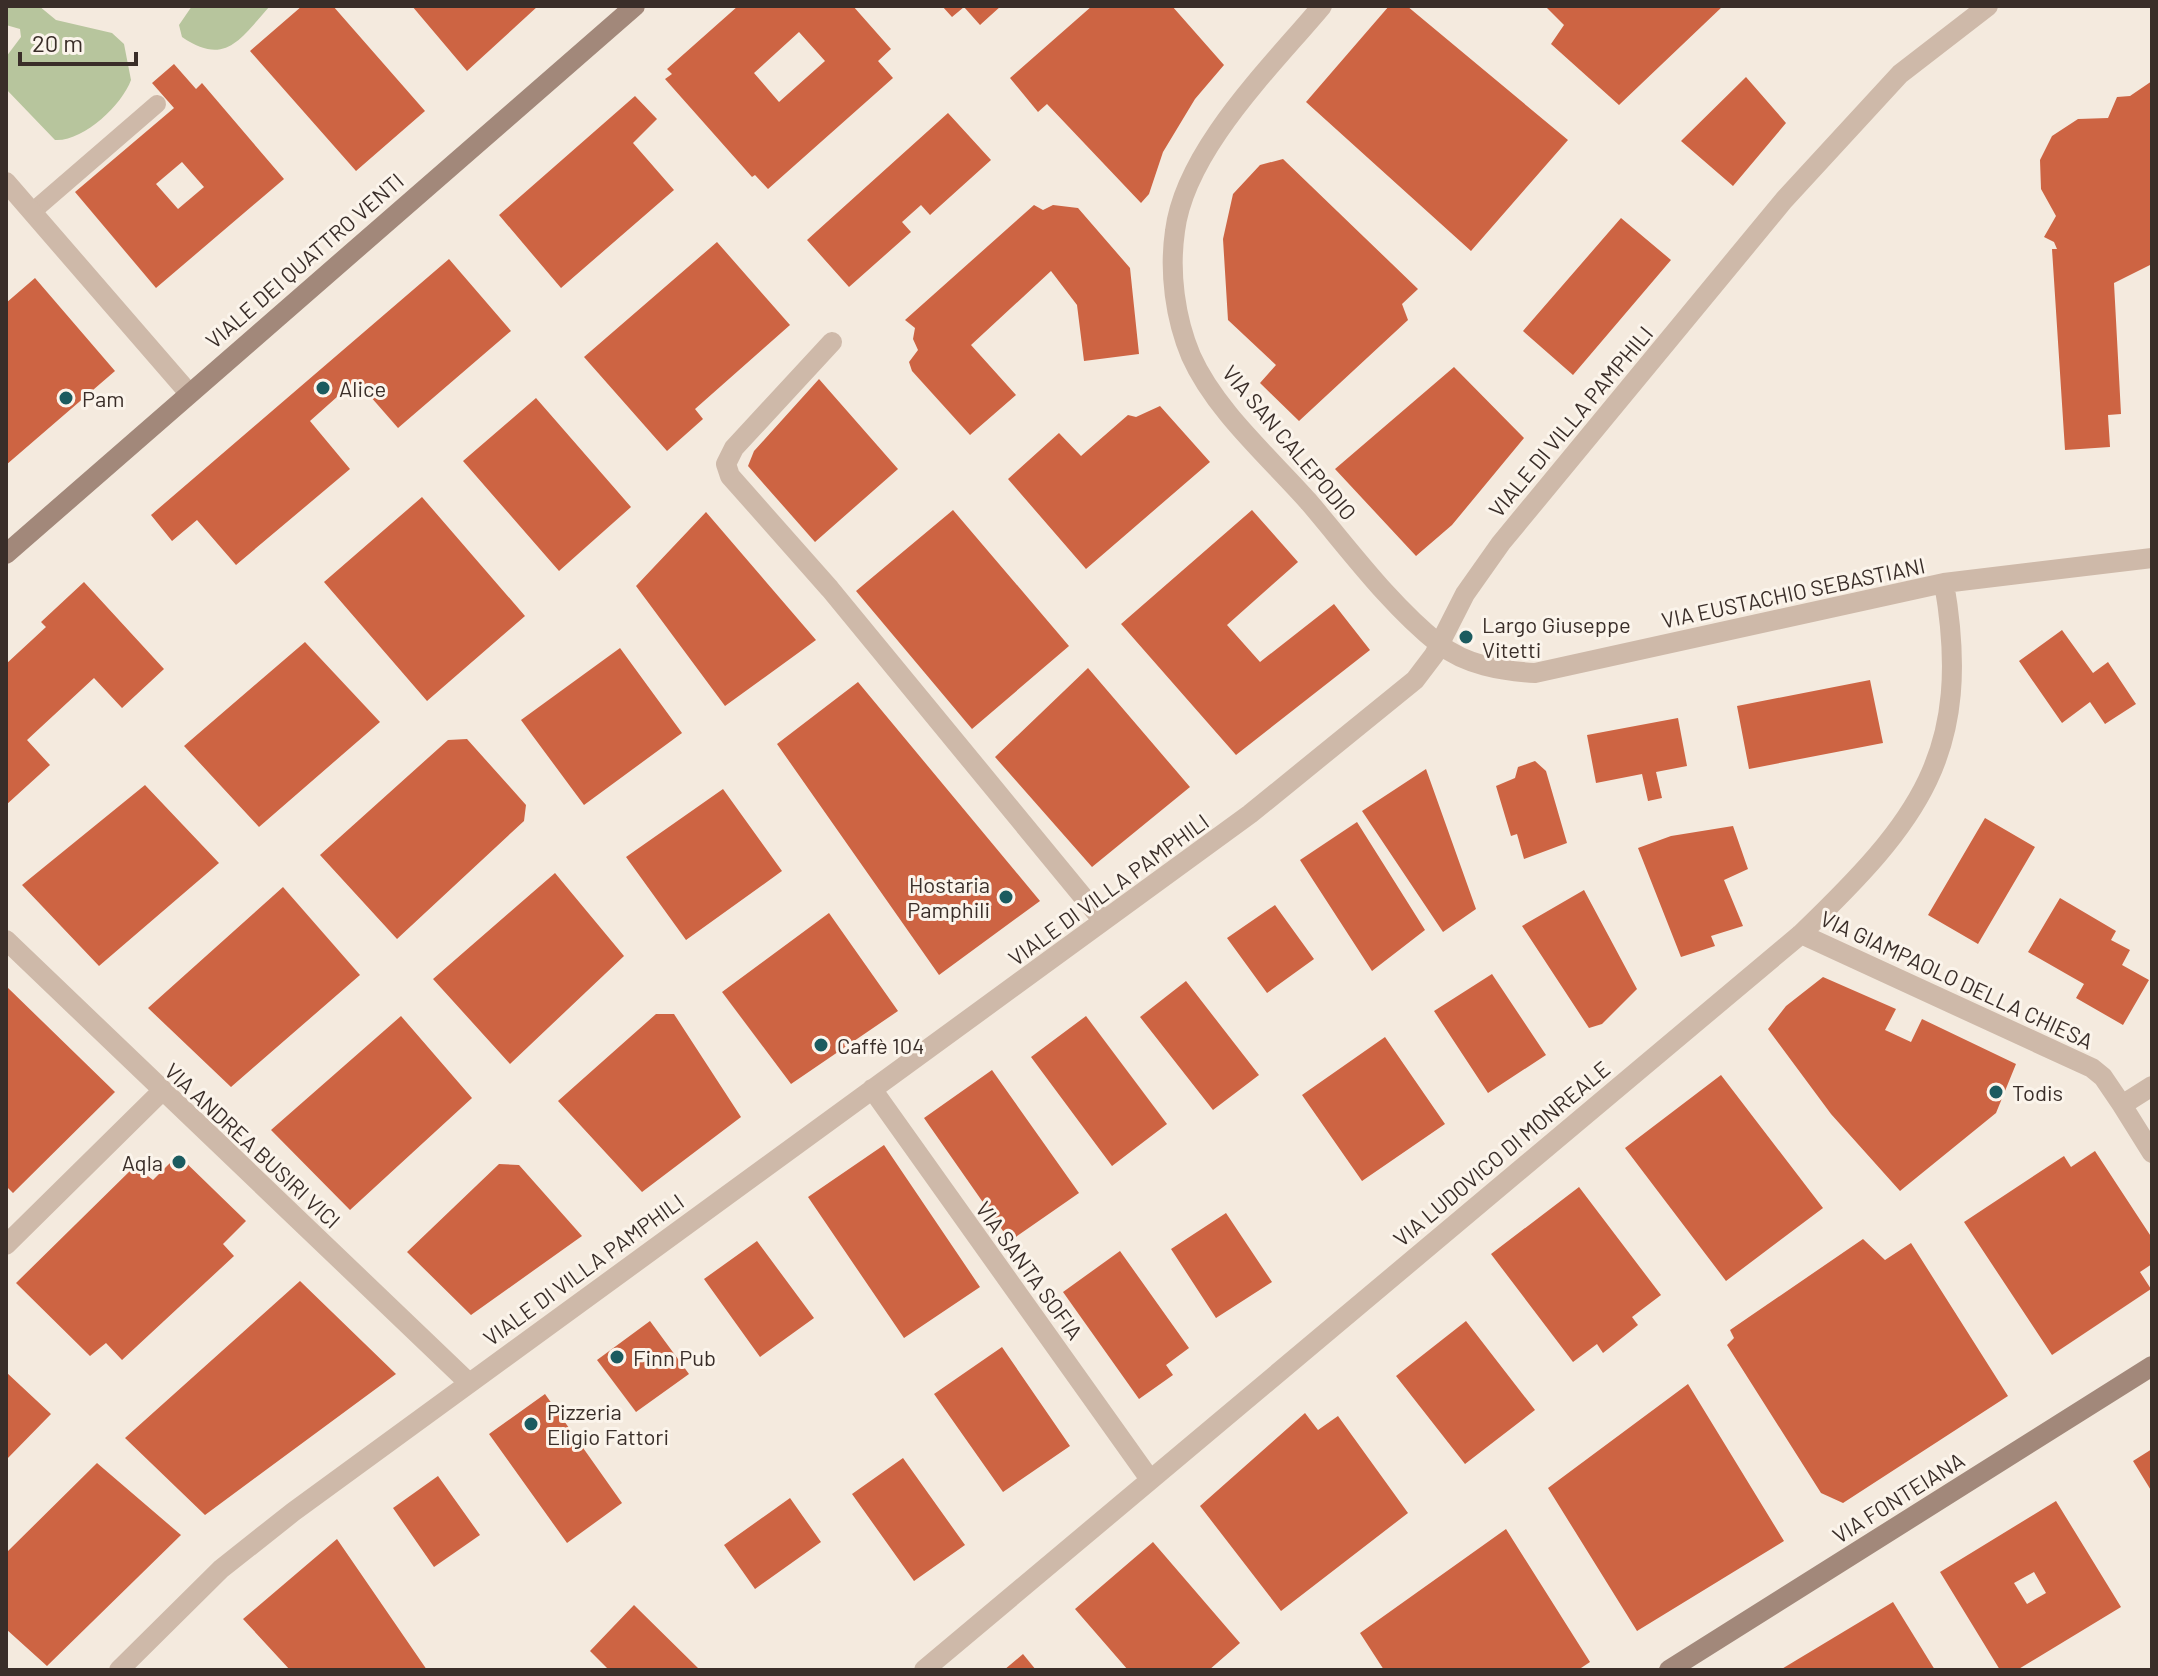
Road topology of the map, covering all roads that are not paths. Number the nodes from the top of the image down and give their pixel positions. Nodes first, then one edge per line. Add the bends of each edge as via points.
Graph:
1 (635, 6) edge
2 (1322, 6) edge
3 (1988, 6) edge
4 (157, 104) dead end
5 (6, 182) edge
6 (32, 212) junction
7 (832, 342) dead end
8 (188, 392) junction
9 (6, 554) edge
10 (2152, 558) edge
11 (1944, 583) junction
12 (1439, 644) junction
13 (1103, 921) junction
14 (1801, 934) junction
15 (6, 940) edge
16 (2152, 1086) edge
17 (872, 1089) junction
18 (161, 1092) junction
19 (2122, 1105) junction
20 (2152, 1153) edge
21 (6, 1245) edge
22 (2152, 1366) edge
23 (469, 1383) junction
24 (1149, 1478) junction
25 (119, 1670) edge
26 (924, 1670) edge
27 (1669, 1670) edge

1 - 8 street, VIALE DEI QUATTRO VENTI
2 - 12 street, VIA SAN CALEPODIO via 1232,116 1198,167 1175,230 1175,294 1185,340 1200,372 1230,412
3 - 12 street, VIALE DI VILLA PAMPHILI via 1900,74 1784,200 1501,543
4 - 6 lane
5 - 6 street
6 - 8 street
7 - 13 street via 734,448 726,464 730,476 830,589
8 - 9 street, VIALE DEI QUATTRO VENTI
10 - 11 street, VIA EUSTACHIO SEBASTIANI
11 - 12 street, VIA EUSTACHIO SEBASTIANI via 1535,673 1473,662
11 - 14 street, VIA LUDOVICO DI MONREALE via 1953,691 1937,761 1899,831
12 - 13 street, VIALE DI VILLA PAMPHILI via 1423,673 1378,713
13 - 17 street, VIALE DI VILLA PAMPHILI
14 - 19 street, VIA GIAMPAOLO DELLA CHIESA via 2092,1068
14 - 24 street, VIA LUDOVICO DI MONREALE
15 - 18 street, VIA ANDREA BUSIRI VICI
16 - 19 street
17 - 23 street, VIALE DI VILLA PAMPHILI
17 - 24 street, VIA SANTA SOFIA
18 - 21 street
18 - 23 street, VIA ANDREA BUSIRI VICI
19 - 20 street, VIA GIAMPAOLO DELLA CHIESA
22 - 27 street, VIA FONTEIANA
23 - 25 street, VIALE DI VILLA PAMPHILI via 221,1569
24 - 26 street, VIA LUDOVICO DI MONREALE

